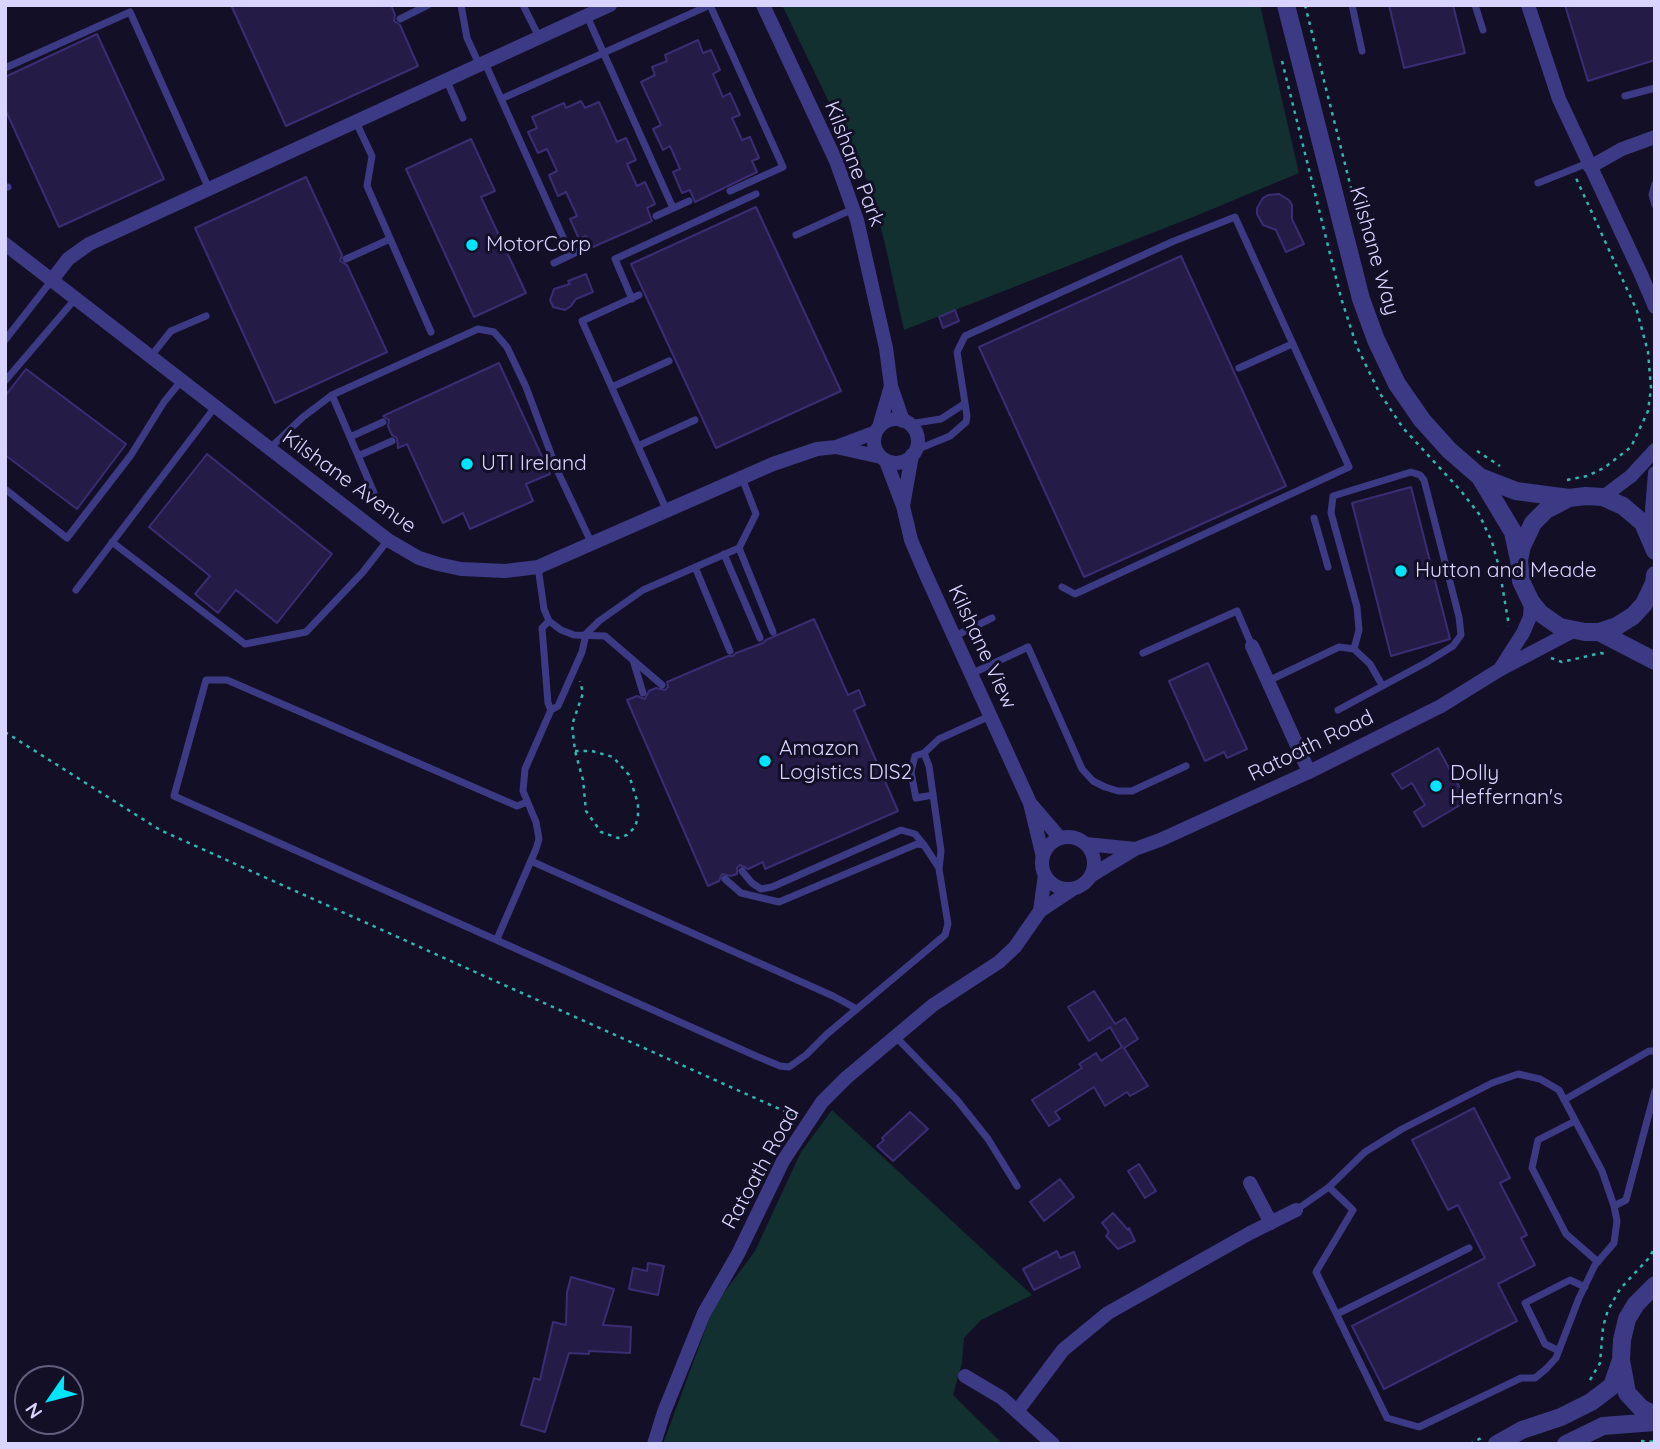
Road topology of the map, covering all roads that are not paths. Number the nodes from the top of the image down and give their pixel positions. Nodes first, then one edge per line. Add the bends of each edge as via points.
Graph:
1 (428, 5) edge
2 (461, 5) edge
3 (523, 5) edge
4 (610, 5) edge
5 (710, 5) edge
6 (763, 5) edge
7 (1286, 5) edge
8 (1352, 5) edge
9 (1475, 5) edge
10 (1528, 5) edge
11 (587, 16) junction
12 (400, 19) dead end
13 (1483, 30) dead end
14 (539, 38) junction
15 (1362, 51) dead end
16 (604, 52) junction
17 (482, 64) junction
18 (5, 68) edge
19 (447, 80) junction
20 (1655, 88) edge
21 (1625, 96) dead end
22 (501, 99) junction
23 (463, 118) dead end
24 (356, 122) junction
25 (1655, 137) edge
26 (1589, 165) junction
27 (1538, 183) dead end
28 (1655, 184) edge
29 (210, 189) junction
30 (730, 191) dead end
31 (756, 194) dead end
32 (689, 201) dead end
33 (1655, 205) edge
34 (673, 208) junction
35 (853, 209) junction
36 (656, 216) dead end
37 (796, 235) dead end
38 (390, 239) junction
39 (5, 244) edge
40 (587, 247) dead end
41 (571, 255) junction
42 (346, 260) dead end
43 (554, 263) dead end
44 (52, 280) junction
45 (76, 298) junction
46 (1655, 307) edge
47 (206, 316) dead end
48 (431, 332) dead end
49 (5, 340) edge
50 (1292, 344) junction
51 (151, 356) junction
52 (669, 361) dead end
53 (1240, 368) dead end
54 (181, 380) junction
55 (5, 381) edge
56 (891, 386) junction
57 (612, 387) junction
58 (332, 395) junction
59 (964, 404) junction
60 (215, 406) junction
61 (695, 420) dead end
62 (383, 422) dead end
63 (906, 422) junction
64 (878, 429) junction
65 (350, 437) junction
66 (392, 441) dead end
67 (638, 446) junction
68 (836, 447) junction
69 (270, 449) junction
70 (1655, 450) edge
71 (914, 452) junction
72 (358, 456) junction
73 (883, 459) junction
74 (1655, 473) edge
75 (1480, 477) junction
76 (741, 478) junction
77 (5, 489) edge
78 (1568, 489) junction
79 (374, 494) dead end
80 (1604, 497) junction
81 (903, 506) junction
82 (667, 511) junction
83 (1314, 518) dead end
84 (388, 540) junction
85 (112, 542) junction
86 (1652, 543) edge
87 (592, 544) junction
88 (739, 548) junction
89 (724, 554) junction
90 (1519, 560) junction
91 (695, 566) junction
92 (538, 567) junction
93 (1328, 567) dead end
94 (1655, 575) edge
95 (1062, 587) dead end
96 (76, 590) dead end
97 (1531, 602) junction
98 (992, 618) dead end
99 (549, 621) junction
100 (1573, 631) junction
101 (774, 632) dead end
102 (1599, 632) junction
103 (586, 634) junction
104 (954, 637) junction
105 (760, 638) dead end
106 (1252, 646) joint
107 (1354, 649) junction
108 (730, 651) dead end
109 (1143, 653) dead end
110 (632, 659) junction
111 (1655, 661) edge
112 (1499, 670) junction
113 (971, 674) junction
114 (1268, 681) junction
115 (662, 685) dead end
116 (1382, 685) junction
117 (643, 693) dead end
118 (551, 710) junction
119 (1338, 710) dead end
120 (990, 716) junction
121 (924, 754) junction
122 (1186, 766) dead end
123 (1309, 772) junction
124 (933, 795) junction
125 (527, 802) junction
126 (1030, 803) junction
127 (1060, 838) junction
128 (1086, 844) junction
129 (923, 845) junction
130 (1135, 849) junction
131 (1043, 857) junction
132 (531, 861) junction
133 (939, 869) junction
134 (742, 871) dead end
135 (1045, 875) junction
136 (1092, 875) junction
137 (725, 879) dead end
138 (761, 888) junction
139 (1073, 889) junction
140 (756, 898) junction
141 (1040, 911) junction
142 (497, 939) junction
143 (857, 1009) junction
144 (895, 1036) junction
145 (1655, 1051) edge
146 (1655, 1091) edge
147 (1564, 1100) junction
148 (1575, 1121) junction
149 (1250, 1183) dead end
150 (1017, 1186) dead end
151 (1329, 1187) junction
152 (1614, 1206) junction
153 (1296, 1210) joint
154 (1271, 1223) junction
155 (1469, 1248) dead end
156 (1598, 1262) junction
157 (1655, 1285) edge
158 (1585, 1287) junction
159 (1337, 1314) junction
160 (1559, 1351) junction
161 (1621, 1360) junction
162 (965, 1376) dead end
163 (1017, 1410) junction
164 (1655, 1415) edge
165 (1655, 1422) edge
166 (1493, 1438) edge
167 (654, 1444) edge
168 (1053, 1444) edge
169 (1566, 1444) edge

1 - 12 lane
2 - 17 lane via 467,38
3 - 14 lane
4 - 11 street
5 - 16 lane
5 - 30 lane via 783,167
6 - 35 street, Kilshane Park
7 - 75 street, Kilshane Way via 1361,299 1376,340 1397,384 1422,420
8 - 15 lane
9 - 13 lane
10 - 26 street via 1559,99
11 - 14 street
11 - 16 lane
14 - 17 street
16 - 22 lane
16 - 34 lane
17 - 19 street
17 - 22 lane
18 - 29 lane via 130,12
19 - 23 lane
19 - 24 street
20 - 21 lane
22 - 41 lane
24 - 29 street
24 - 38 lane via 372,156 367,186
25 - 26 street
26 - 27 lane
26 - 46 street
28 - 33 lane
29 - 44 street via 78,250
31 - 57 lane via 615,259 636,297 582,321
32 - 34 lane
34 - 36 lane
35 - 37 lane
35 - 56 street, Kilshane Park
38 - 42 lane
38 - 48 lane
39 - 44 street, Kilshane Avenue
40 - 41 lane
41 - 43 lane
44 - 45 street, Kilshane Avenue
44 - 49 lane
45 - 51 street, Kilshane Avenue
45 - 55 lane
47 - 51 lane via 171,331
50 - 53 lane
50 - 59 lane via 1235,217 965,336 957,352
50 - 95 lane via 1349,467 1074,594
51 - 54 street, Kilshane Avenue
52 - 57 lane
54 - 60 street, Kilshane Avenue
54 - 77 lane via 67,538
56 - 63 street, Kilshane Park
56 - 64 street, Kilshane Park
57 - 67 lane
58 - 65 lane
58 - 69 lane
58 - 87 lane via 478,328 494,332 508,347
59 - 63 lane via 941,419
59 - 71 lane via 966,422 960,429
60 - 69 street, Kilshane Avenue
60 - 85 lane
61 - 67 lane
62 - 65 lane
63 - 64 street via 889,420
63 - 71 street via 917,436
64 - 68 street, Kilshane Avenue
64 - 73 street via 874,444
65 - 72 lane
66 - 72 lane
67 - 82 lane
68 - 73 street, Kilshane Avenue
68 - 76 street, Kilshane Avenue via 794,456
69 - 84 street, Kilshane Avenue
70 - 80 street
71 - 73 street via 900,462
71 - 81 street, Kilshane View
72 - 79 lane
73 - 81 street, Kilshane View
74 - 86 street
75 - 78 street, Kilshane Way via 1516,491
75 - 90 street, Kilshane Way via 1513,532
76 - 82 street, Kilshane Avenue
76 - 88 lane via 756,514
78 - 80 street, Kilshane Way
78 - 90 street via 1533,523
80 - 86 street via 1639,519
81 - 104 street, Kilshane View via 911,540
82 - 87 street, Kilshane Avenue
83 - 93 lane
84 - 85 lane via 306,632 245,644
84 - 92 street, Kilshane Avenue via 419,558 461,569
85 - 96 lane
87 - 92 street, Kilshane Avenue
88 - 89 lane
88 - 101 lane
89 - 91 lane
89 - 105 lane
90 - 97 street, Kilshane Way via 1521,581
91 - 103 lane via 643,590
91 - 108 lane
92 - 99 lane
94 - 102 street via 1644,604 1633,616
97 - 100 street via 1548,620
97 - 112 street, Ratoath Road via 1524,633
98 - 104 lane
99 - 103 lane via 574,635
99 - 118 lane via 542,628
100 - 102 street
100 - 112 street, Ratoath Road
102 - 111 street
103 - 110 lane via 605,636
103 - 118 lane via 558,706
104 - 113 street, Kilshane View
106 - 109 lane via 1237,611
106 - 114 street
107 - 114 lane via 1339,647
107 - 116 lane
107 - 116 lane via 1359,630 1357,607 1331,513 1333,496 1410,472 1420,475 1461,635 1453,646
110 - 115 lane
110 - 117 lane
112 - 123 street, Ratoath Road via 1441,706
113 - 120 street, Kilshane View
113 - 122 lane via 1028,648 1082,769 1105,787 1132,790
114 - 123 street
116 - 119 lane
118 - 125 lane via 525,769
120 - 121 lane via 939,739
120 - 126 street, Kilshane View
121 - 124 lane
121 - 124 lane via 915,756 911,764 916,798
123 - 130 street, Ratoath Road
124 - 133 lane
125 - 132 lane via 539,830
125 - 142 lane via 517,806 227,680 206,680 174,796
126 - 127 street, Kilshane View
126 - 131 street, Kilshane View
127 - 128 street
127 - 131 street
128 - 130 street, Ratoath Road
128 - 136 street via 1094,859
129 - 133 lane
129 - 138 lane via 915,834 901,830
129 - 140 lane via 909,846 779,902
130 - 136 street, Ratoath Road
131 - 135 street
132 - 142 lane
132 - 143 lane
133 - 143 lane via 948,923 945,935
134 - 138 lane
135 - 139 street via 1055,886
135 - 141 street, Ratoath Road
136 - 139 street
137 - 140 lane via 741,893
138 - 140 lane
139 - 141 street, Ratoath Road
141 - 144 street, Ratoath Road via 999,962
142 - 143 lane via 780,1066 796,1063
144 - 150 lane via 988,1139
144 - 167 street, Ratoath Road via 822,1102 783,1161 704,1313
145 - 147 lane
146 - 152 lane via 1626,1200
147 - 148 lane
147 - 151 lane via 1559,1090 1540,1079 1518,1074 1500,1080 1365,1152
148 - 152 lane via 1602,1171
148 - 156 lane via 1538,1140 1532,1168 1566,1234
149 - 154 street
151 - 153 lane
151 - 159 lane via 1353,1210 1316,1272
152 - 156 lane via 1618,1221 1614,1244
153 - 154 street
154 - 163 street via 1136,1296 1087,1329 1063,1350
155 - 159 lane
156 - 158 lane
157 - 161 street via 1627,1319
158 - 160 lane
158 - 160 lane via 1570,1280 1525,1303 1545,1344
159 - 160 lane via 1387,1418 1419,1427 1521,1378 1535,1378
161 - 164 street via 1627,1392
161 - 166 street via 1612,1386 1591,1402 1561,1417
162 - 163 street
163 - 168 street
165 - 169 street via 1603,1426

